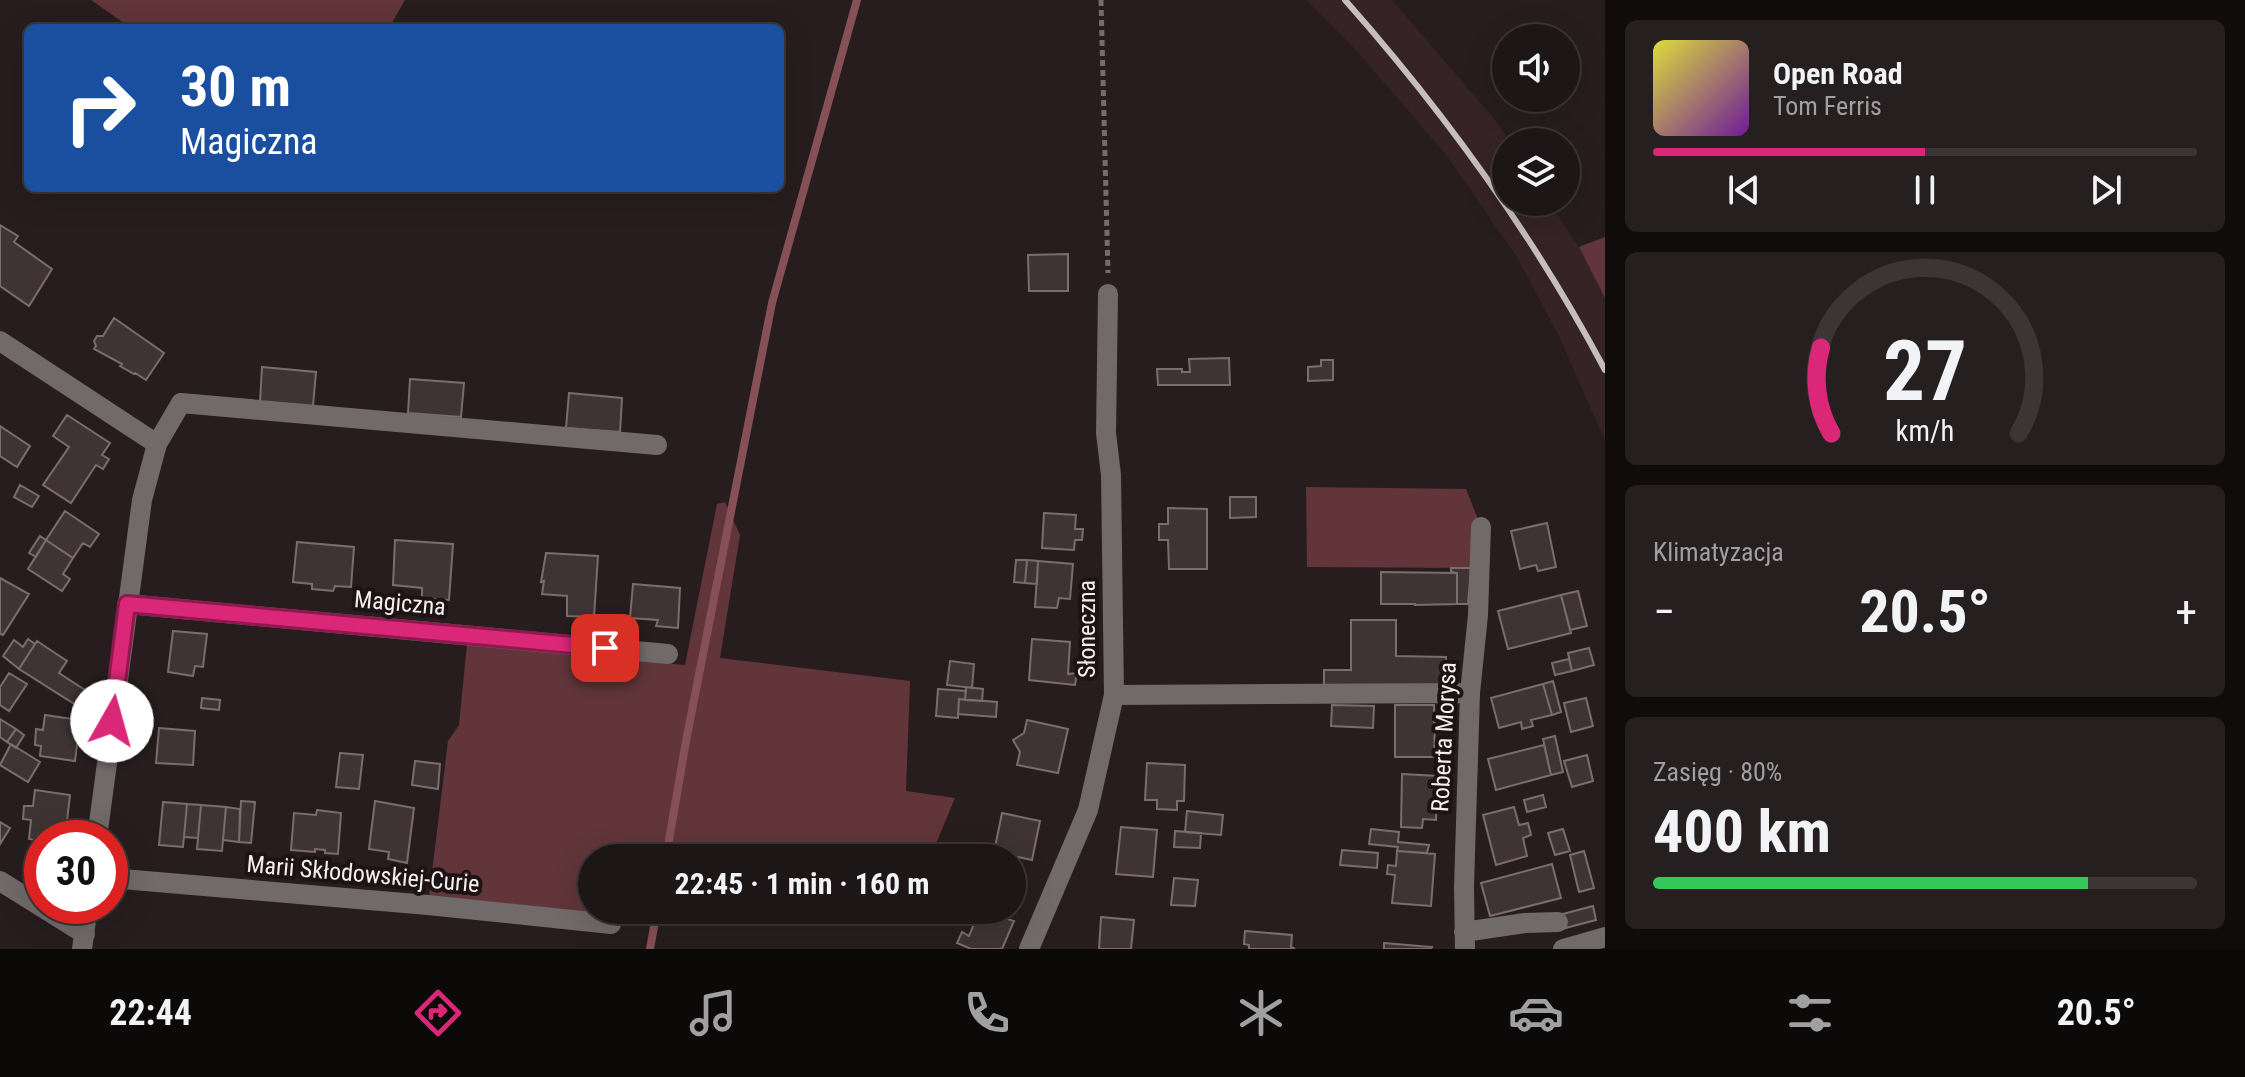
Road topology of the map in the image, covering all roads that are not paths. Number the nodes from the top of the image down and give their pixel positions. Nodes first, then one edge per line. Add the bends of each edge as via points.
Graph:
1 (1108, 294) road end
2 (0, 341) edge
3 (157, 444) junction
4 (657, 445) dead end
5 (1481, 527) dead end
6 (127, 604) junction
7 (668, 654) dead end
8 (1470, 693) junction
9 (1114, 695) junction
10 (99, 820) edge
11 (128, 880) edge
12 (0, 881) edge
13 (578, 921) edge
14 (1558, 922) dead end
15 (1605, 937) edge
16 (83, 941) edge
17 (1465, 941) edge
18 (1029, 949) edge
19 (1563, 949) edge

1 - 9 street, Słoneczna via 1106,433
2 - 3 street
3 - 4 street via 181,403
3 - 6 street via 142,500
5 - 8 street, Roberta Morysa
6 - 7 street, Magiczna
6 - 10 street
8 - 9 street
8 - 17 street, Roberta Morysa
9 - 18 street, Słoneczna via 1088,810
11 - 13 street, Marii Skłodowskiej-Curie
12 - 16 street
14 - 17 street via 1525,923
15 - 19 street

